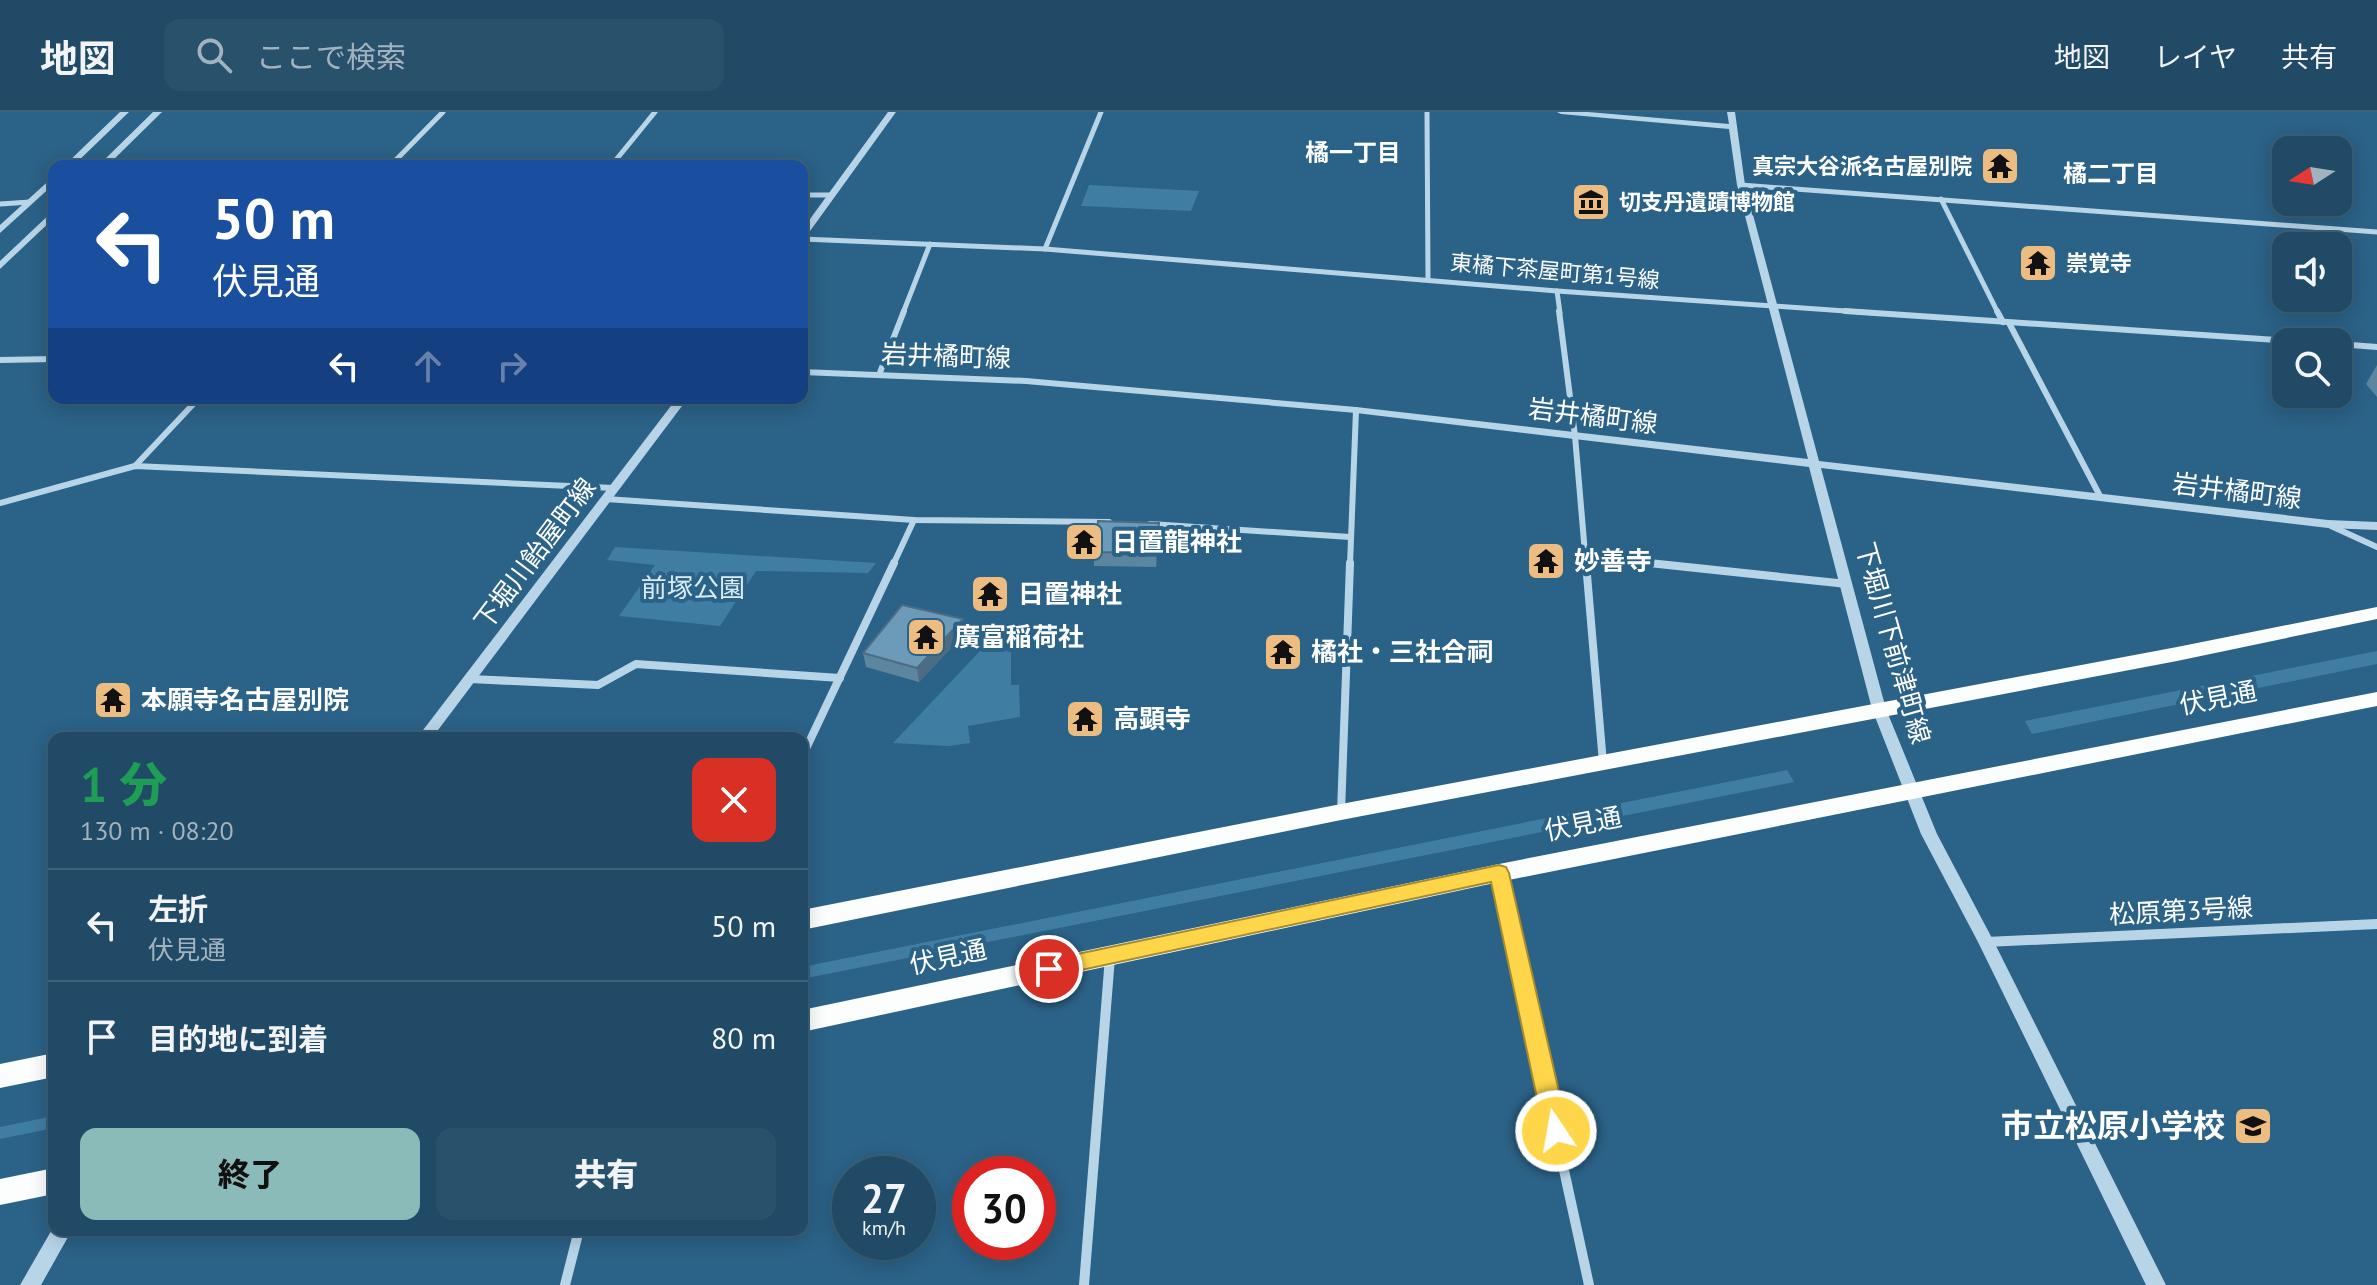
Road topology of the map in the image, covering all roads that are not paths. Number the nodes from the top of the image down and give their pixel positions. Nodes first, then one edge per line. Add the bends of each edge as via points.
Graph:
1 (125, 112) edge
2 (158, 112) edge
3 (443, 112) edge
4 (655, 112) edge
5 (892, 112) edge
6 (1101, 112) edge
7 (1427, 112) edge
8 (1561, 112) edge
9 (1731, 112) edge
10 (1733, 127) junction
11 (74, 160) edge
12 (108, 160) edge
13 (396, 160) edge
14 (616, 160) edge
15 (48, 185) edge
16 (1741, 185) junction
17 (808, 195) edge
18 (831, 195) junction
19 (1941, 199) junction
20 (30, 202) junction
21 (0, 204) edge
22 (48, 219) edge
23 (808, 229) edge
24 (0, 230) edge
25 (2377, 232) edge
26 (808, 238) edge
27 (930, 244) junction
28 (1045, 249) junction
29 (0, 266) edge
30 (1428, 279) junction
31 (1557, 291) junction
32 (1772, 306) junction
33 (2006, 322) junction
34 (2272, 340) edge
35 (2352, 345) edge
36 (2377, 347) edge
37 (48, 359) edge
38 (0, 360) edge
39 (808, 372) edge
40 (879, 375) junction
41 (193, 404) edge
42 (678, 404) edge
43 (1356, 410) junction
44 (1575, 436) junction
45 (1815, 463) junction
46 (135, 466) junction
47 (610, 494) junction
48 (2100, 496) junction
49 (0, 503) edge
50 (914, 520) junction
51 (1113, 522) edge
52 (1144, 524) edge
53 (2328, 524) junction
54 (2377, 526) edge
55 (1350, 537) junction
56 (2377, 547) edge
57 (1585, 556) junction
58 (1849, 584) junction
59 (2377, 613) edge
60 (840, 678) junction
61 (470, 679) junction
62 (2377, 699) edge
63 (1879, 709) junction
64 (429, 732) edge
65 (808, 745) edge
66 (1603, 763) junction
67 (1911, 793) junction
68 (1341, 812) junction
69 (1499, 873) junction
70 (808, 919) edge
71 (2377, 924) edge
72 (1986, 942) junction
73 (1110, 956) junction
74 (808, 1020) edge
75 (48, 1066) edge
76 (0, 1076) edge
77 (48, 1182) edge
78 (0, 1192) edge
79 (59, 1236) edge
80 (577, 1236) edge
81 (30, 1285) edge
82 (565, 1285) edge
83 (1084, 1285) edge
84 (1589, 1285) edge
85 (2156, 1285) edge

1 - 11 street
2 - 12 street
3 - 13 street
4 - 14 street
5 - 18 street
6 - 28 street
7 - 30 street
8 - 10 street
9 - 10 street, 下堀川下前津町線
10 - 16 street, 下堀川下前津町線
15 - 20 street
16 - 19 street
16 - 32 street, 下堀川下前津町線
17 - 18 street
18 - 23 street
19 - 25 street
19 - 33 street
20 - 21 street
20 - 24 street
22 - 29 street
26 - 27 street, 東橘下茶屋町第1号線
27 - 28 street, 東橘下茶屋町第1号線
27 - 40 street
28 - 30 street, 東橘下茶屋町第1号線
30 - 31 street, 東橘下茶屋町第1号線
31 - 32 street, 東橘下茶屋町第1号線
31 - 44 street
32 - 33 street, 東橘下茶屋町第1号線
32 - 45 street, 下堀川下前津町線
33 - 34 street, 東橘下茶屋町第1号線
33 - 48 street
35 - 36 street
37 - 38 street
39 - 40 street, 岩井橘町線
40 - 43 street, 岩井橘町線 via 1026,381
41 - 46 street
42 - 47 street, 下堀川飴屋町線
43 - 44 street, 岩井橘町線
43 - 55 street
44 - 45 street, 岩井橘町線
44 - 57 street
45 - 48 street, 岩井橘町線
45 - 58 street, 下堀川下前津町線
46 - 47 street
46 - 49 street
47 - 50 street
47 - 61 street, 下堀川飴屋町線
48 - 53 street, 岩井橘町線
50 - 51 street
50 - 60 street
52 - 55 street
53 - 54 street, 岩井橘町線
53 - 56 street
55 - 68 street
57 - 58 street
57 - 66 street
58 - 63 street, 下堀川下前津町線
59 - 63 highway, 伏見通
60 - 61 street via 636,664 598,685
60 - 65 street
61 - 64 street, 下堀川飴屋町線
62 - 67 highway, 伏見通
63 - 66 highway, 伏見通
63 - 67 street, 下堀川下前津町線
66 - 68 highway, 伏見通
67 - 69 highway, 伏見通
67 - 72 street, 下堀川下前津町線
68 - 70 highway, 伏見通
69 - 73 highway, 伏見通
69 - 84 street
71 - 72 street, 松原第3号線
72 - 85 street, 下堀川下前津町線
73 - 74 highway, 伏見通
73 - 83 street
75 - 76 highway
77 - 78 highway
79 - 81 street
80 - 82 street

